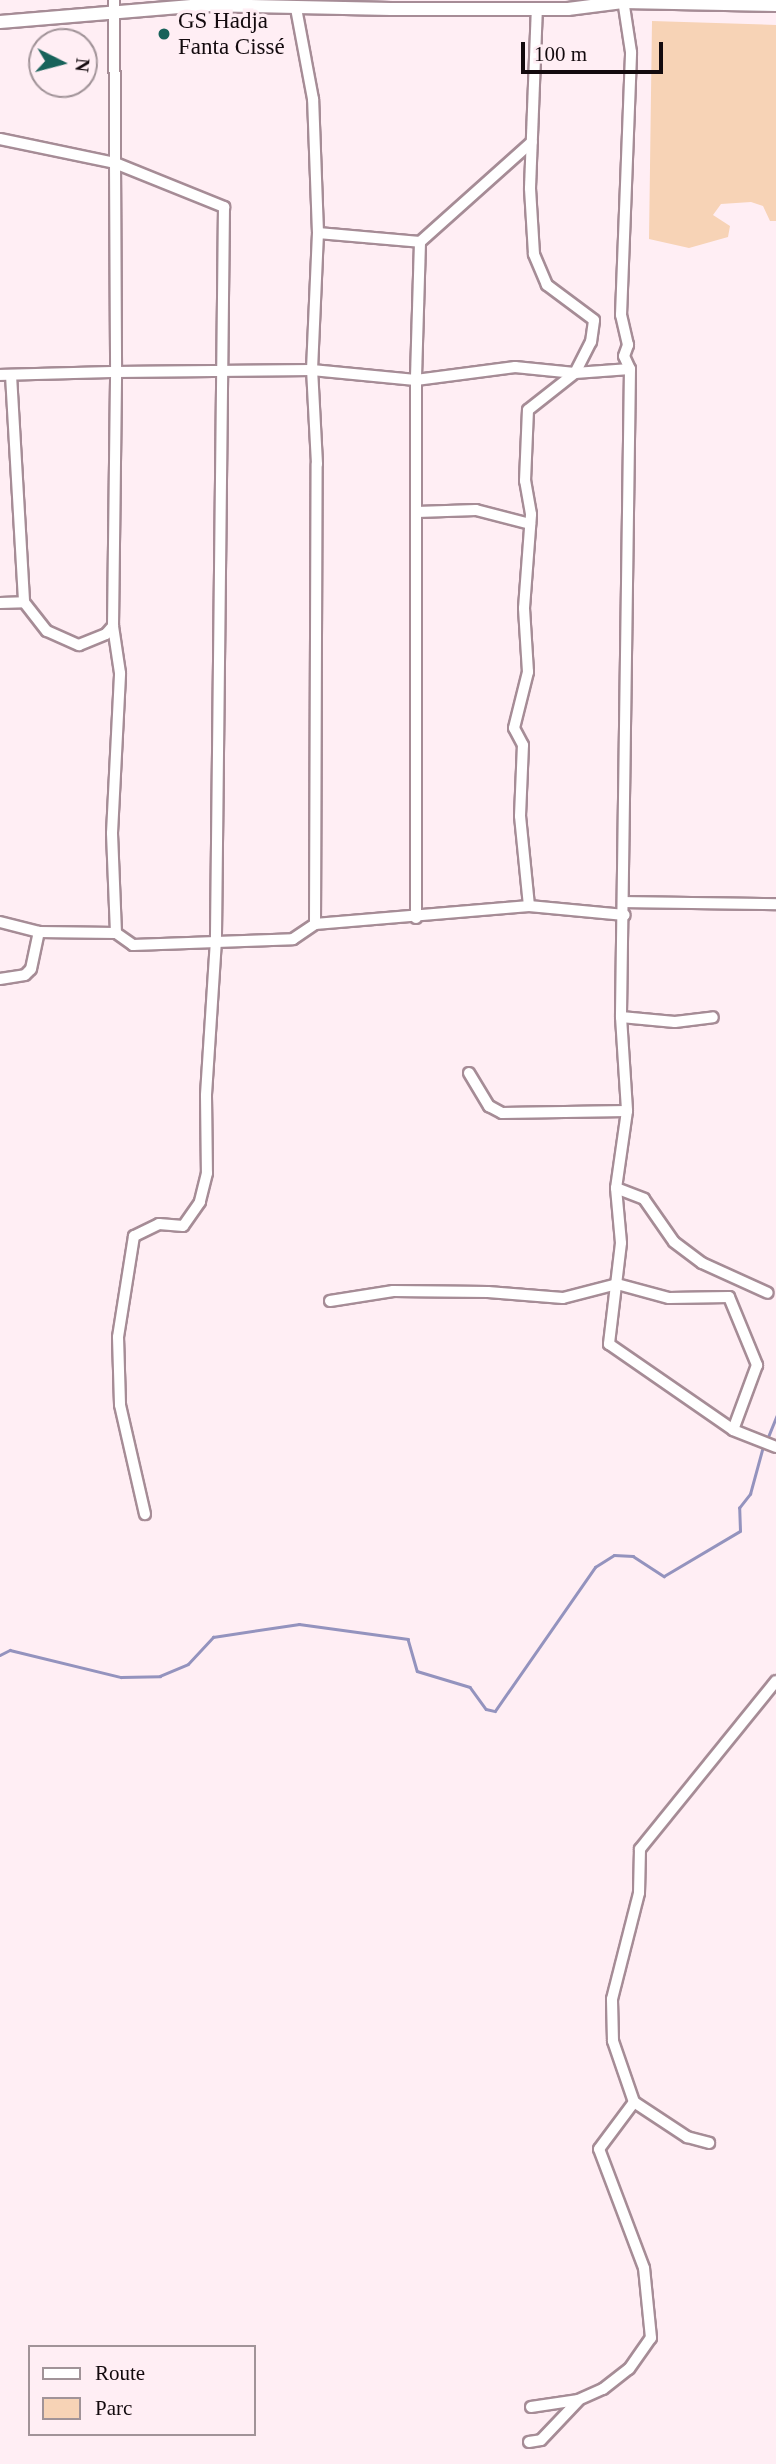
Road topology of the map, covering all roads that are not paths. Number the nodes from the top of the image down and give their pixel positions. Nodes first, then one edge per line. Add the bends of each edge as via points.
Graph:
1 (623, 1) edge
2 (114, 5) edge
3 (776, 5) edge
4 (296, 8) junction
5 (537, 9) junction
6 (0, 22) edge
7 (0, 139) edge
8 (532, 142) junction
9 (115, 163) junction
10 (318, 233) junction
11 (420, 242) junction
12 (630, 369) junction
13 (223, 370) junction
14 (312, 370) junction
15 (116, 372) junction
16 (575, 373) junction
17 (0, 375) edge
18 (11, 375) junction
19 (416, 380) junction
20 (417, 512) junction
21 (530, 524) junction
22 (24, 602) junction
23 (0, 603) edge
24 (113, 626) junction
25 (625, 902) junction
26 (776, 904) edge
27 (529, 906) junction
28 (625, 915) junction
29 (416, 918) junction
30 (0, 922) edge
31 (315, 925) junction
32 (38, 932) junction
33 (116, 933) junction
34 (216, 940) junction
35 (0, 979) edge
36 (621, 1017) junction
37 (713, 1017) dead end
38 (469, 1073) dead end
39 (627, 1111) junction
40 (616, 1188) junction
41 (617, 1284) junction
42 (768, 1293) dead end
43 (330, 1301) dead end
44 (733, 1430) junction
45 (776, 1447) edge
46 (145, 1514) dead end
47 (776, 1681) edge
48 (634, 2102) junction
49 (709, 2143) dead end
50 (578, 2400) junction
51 (531, 2407) dead end
52 (529, 2442) dead end

1 - 3 main road
1 - 5 main road
1 - 12 street via 631,52 621,316 628,345 624,356
2 - 4 main road
2 - 6 main road
2 - 9 street
4 - 5 main road
4 - 10 street via 313,99
5 - 8 street
7 - 9 street
8 - 11 street
8 - 16 street via 534,254 547,285 594,320 591,342
9 - 13 street via 224,206
9 - 15 street
10 - 11 street
10 - 14 street
11 - 19 street
12 - 16 street
12 - 25 street
13 - 14 street
13 - 15 street
13 - 34 street
14 - 19 street
14 - 31 street via 317,464 319,842
15 - 18 street
15 - 24 street
16 - 19 street via 515,367
16 - 21 street via 527,410 525,481
17 - 18 street
18 - 22 street
19 - 20 street
20 - 21 street via 476,510
20 - 29 street
21 - 27 street via 524,608 528,672 514,728 523,745 520,817
22 - 23 street
22 - 24 street via 47,631 79,645 106,634
24 - 33 street via 120,666 112,822
25 - 26 street
25 - 28 street
27 - 28 street
27 - 29 street
28 - 36 street
29 - 31 street
30 - 32 street
31 - 34 street via 293,939
32 - 33 street
32 - 35 street via 31,969 25,975
33 - 34 street via 133,945
34 - 46 street via 207,1173 200,1202 183,1226 159,1224 134,1236 118,1338 120,1405
36 - 37 street via 675,1022
36 - 39 street
38 - 39 street via 489,1106 502,1113
39 - 40 street
40 - 41 street via 621,1243
40 - 42 street via 644,1199 674,1242 702,1262
41 - 43 street via 563,1298 393,1292
41 - 44 street via 609,1344
41 - 44 street via 669,1298 729,1297 757,1365
44 - 45 street
47 - 48 street via 640,1849 639,1893 612,1999 613,2041
48 - 49 street via 687,2137
48 - 50 street via 599,2149 644,2268 651,2338 629,2369 603,2389
50 - 51 street
50 - 52 street via 541,2440

